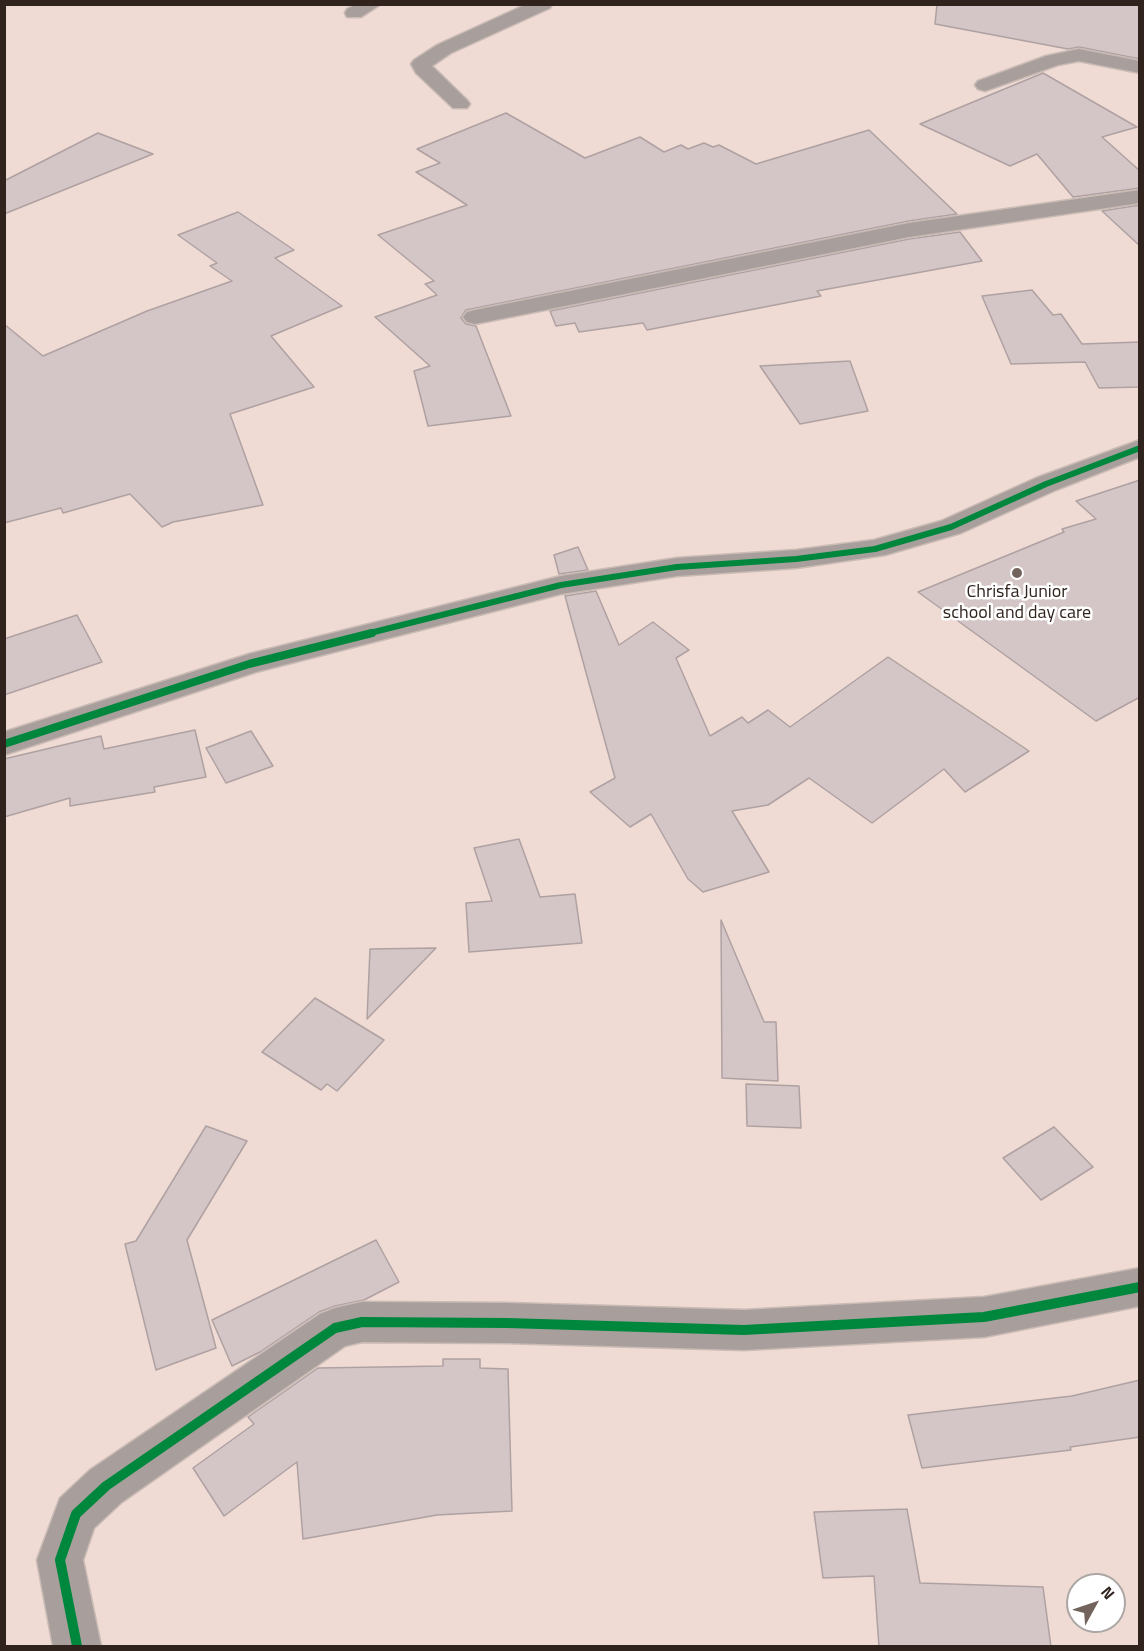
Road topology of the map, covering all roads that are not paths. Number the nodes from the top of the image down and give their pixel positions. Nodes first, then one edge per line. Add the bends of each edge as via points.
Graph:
1 (372, 4) edge
2 (543, 4) edge
3 (354, 13) dead end
4 (1140, 66) edge
5 (985, 85) dead end
6 (460, 104) dead end
7 (1140, 196) edge
8 (475, 317) dead end
9 (1140, 448) edge
10 (4, 744) edge
11 (1140, 1287) edge
12 (77, 1647) edge

1 - 3 street
2 - 6 street via 444,49 421,64
4 - 5 street via 1079,55 1053,60
7 - 8 street via 909,230
9 - 10 street via 1046,484 951,527 875,549 677,567 561,585 249,664
11 - 12 street via 984,1317 744,1330 362,1322 335,1328 106,1486 76,1514 60,1560

